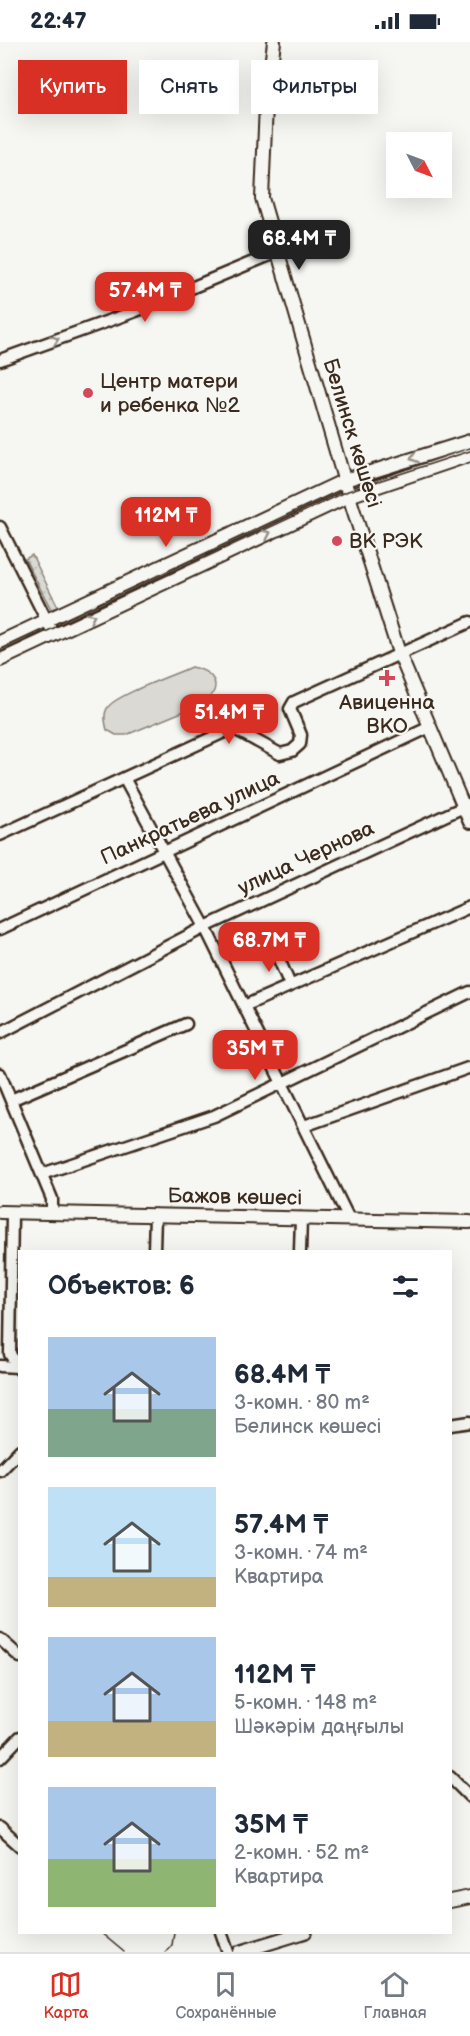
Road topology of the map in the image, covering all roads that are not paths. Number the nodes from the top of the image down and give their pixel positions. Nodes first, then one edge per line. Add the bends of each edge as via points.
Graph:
1 (274, 42) edge
2 (277, 252) junction
3 (0, 360) edge
4 (470, 441) edge
5 (470, 455) edge
6 (345, 480) junction
7 (349, 495) junction
8 (0, 527) edge
9 (47, 620) junction
10 (470, 622) edge
11 (54, 635) junction
12 (0, 642) edge
13 (399, 654) junction
14 (0, 660) edge
15 (430, 727) junction
16 (124, 778) junction
17 (466, 805) edge
18 (470, 822) edge
19 (0, 835) edge
20 (164, 852) junction
21 (470, 908) edge
22 (205, 927) junction
23 (0, 929) edge
24 (275, 950) dead end
25 (290, 985) junction
26 (470, 992) edge
27 (244, 1006) junction
28 (186, 1024) dead end
29 (0, 1033) edge
30 (468, 1068) dead end
31 (0, 1076) edge
32 (284, 1083) junction
33 (11, 1100) junction
34 (304, 1126) junction
35 (42, 1174) junction
36 (52, 1212) junction
37 (6, 1213) edge
38 (155, 1215) junction
39 (301, 1218) junction
40 (349, 1219) junction
41 (470, 1222) edge
42 (154, 1250) edge
43 (300, 1250) edge
44 (0, 1366) edge
45 (18, 1368) edge
46 (470, 1422) edge
47 (452, 1425) edge
48 (18, 1452) edge
49 (0, 1471) edge
50 (0, 1639) edge
51 (18, 1655) edge
52 (18, 1739) edge
53 (0, 1758) edge
54 (452, 1779) edge
55 (470, 1797) edge
56 (0, 1828) edge
57 (18, 1844) edge
58 (470, 1898) edge
59 (452, 1901) edge
60 (222, 1934) edge
61 (298, 1934) edge
62 (228, 1952) edge
63 (240, 1952) edge

1 - 2 main road, Белинск көшесі via 266,105 262,198
3 -> 2 street via 136,311
2 - 6 main road, Белинск көшесі
4 -> 6 main road
5 - 7 main road
6 - 7 main road, Белинск көшесі
6 - 9 main road
11 -> 7 main road
7 - 13 main road, Белинск көшесі
8 - 9 street
9 - 11 street
9 - 12 main road
10 - 13 street
11 - 14 main road
13 - 15 main road, Белинск көшесі
13 - 16 street via 294,702 290,709 301,735 300,744 292,751 280,754 233,728
15 - 17 main road, Белинск көшесі
15 - 20 street, Панкратьева улица
16 - 19 street
16 - 20 street
17 - 18 main road, Белинск көшесі
17 - 22 street, улица Чернова
20 - 22 street
20 - 23 street, Панкратьева улица
21 - 25 street
22 - 27 street
22 - 29 street, улица Чернова
24 - 25 street
25 - 27 street
26 - 32 street
27 - 32 street
28 - 33 street
30 - 34 street
31 - 33 street
32 - 34 street
32 - 35 street via 214,1116
33 - 35 street
34 - 40 street
35 - 36 street via 52,1199
36 - 37 main road, Бажов көшесі
36 - 38 main road, Бажов көшесі
37 - 45 street via 10,1354
38 - 39 main road, Бажов көшесі
38 - 42 street
39 - 40 main road, Бажов көшесі
39 - 43 street
40 - 41 main road, Бажов көшесі
44 - 45 street
46 - 47 street
48 - 49 street
50 - 51 street
52 - 53 street
54 - 55 street
56 - 57 street
58 - 59 main road
60 - 62 street
61 - 63 main road

